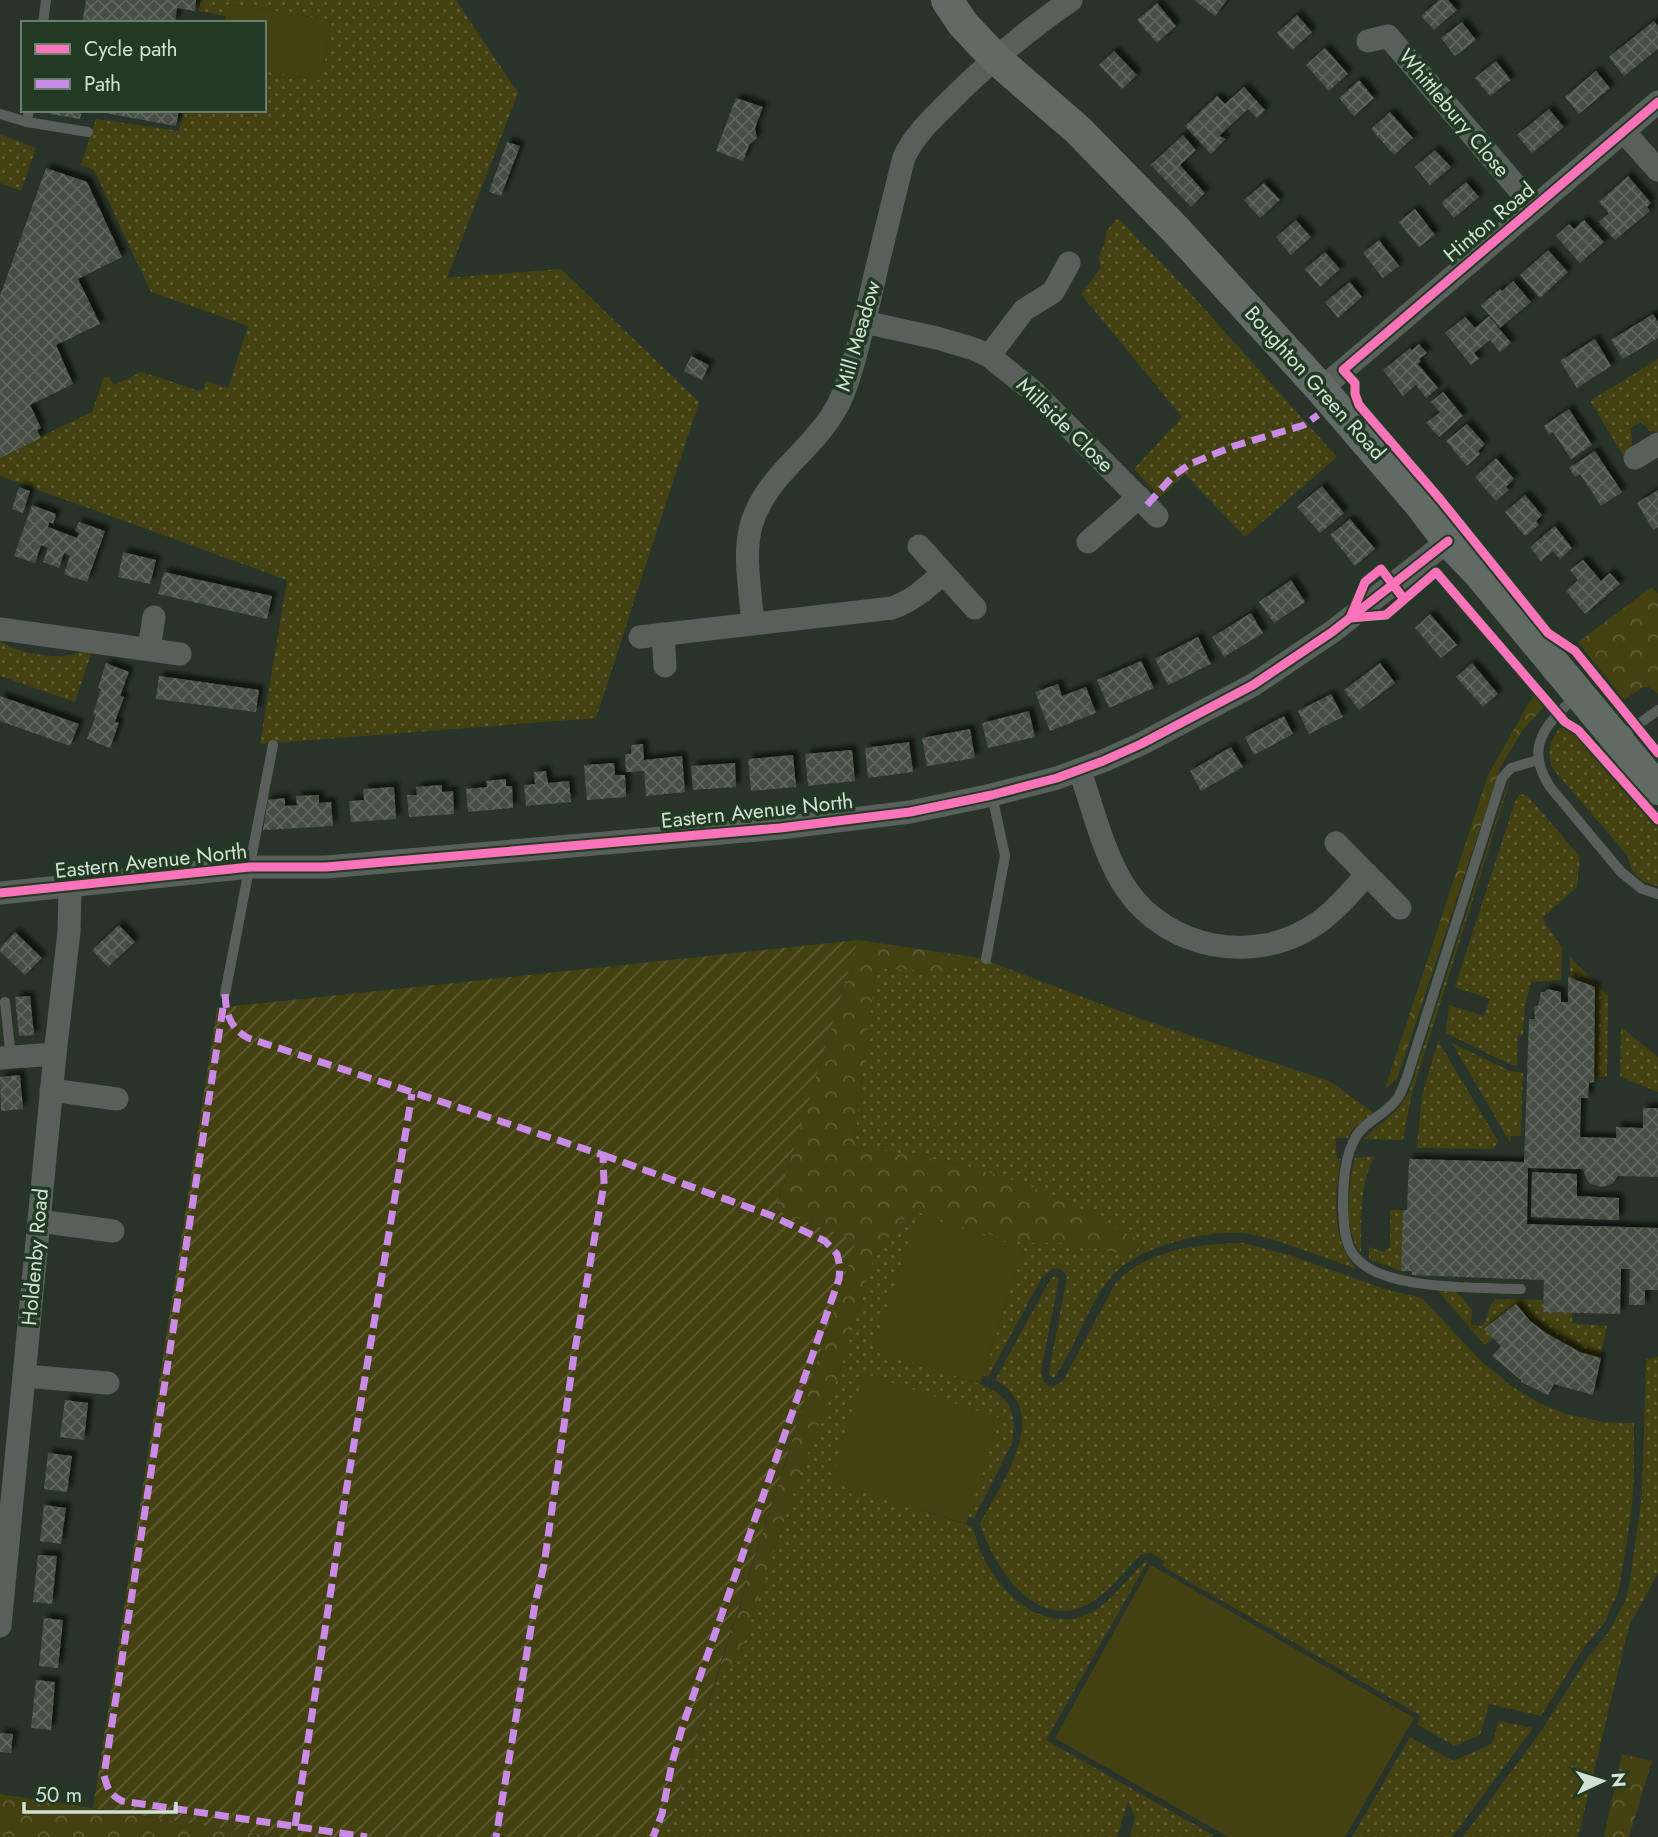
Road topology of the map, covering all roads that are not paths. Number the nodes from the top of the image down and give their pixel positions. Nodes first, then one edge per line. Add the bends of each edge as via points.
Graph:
1 (46, 0) edge
2 (947, 0) edge
3 (1071, 0) edge
4 (43, 21) edge
5 (1368, 41) dead end
6 (995, 58) junction
7 (1658, 102) edge
8 (0, 114) edge
9 (28, 116) edge
10 (88, 132) dead end
11 (1624, 132) junction
12 (1658, 170) edge
13 (1534, 207) junction
14 (1069, 263) dead end
15 (864, 322) junction
16 (989, 356) junction
17 (1321, 389) junction
18 (1139, 497) junction
19 (1157, 516) dead end
20 (1448, 541) junction
21 (1088, 542) dead end
22 (919, 545) dead end
23 (943, 573) junction
24 (975, 608) dead end
25 (154, 617) dead end
26 (753, 623) junction
27 (0, 629) edge
28 (149, 649) junction
29 (180, 654) dead end
30 (665, 666) dead end
31 (1578, 694) junction
32 (1658, 710) edge
33 (1617, 740) junction
34 (273, 745) dead end
35 (1538, 760) junction
36 (1080, 771) junction
37 (1658, 789) edge
38 (992, 796) junction
39 (1336, 843) dead end
40 (250, 867) junction
41 (1367, 874) junction
42 (71, 887) junction
43 (0, 893) edge
44 (1658, 894) edge
45 (1400, 908) dead end
46 (986, 959) dead end
47 (225, 994) dead end
48 (5, 1002) dead end
49 (55, 1054) junction
50 (5, 1058) edge
51 (51, 1090) junction
52 (117, 1099) dead end
53 (39, 1221) junction
54 (113, 1231) dead end
55 (1521, 1289) dead end
56 (24, 1376) junction
57 (108, 1384) dead end
58 (10, 1421) edge
59 (0, 1626) edge

1 - 4 lane
2 - 6 street, Boughton Green Road
3 - 6 street, Mill Meadow
5 - 13 street, Whittlebury Close via 1388,36
6 - 15 street, Mill Meadow via 911,142
6 - 17 street, Boughton Green Road via 1140,191
7 - 11 street, Hinton Road
8 - 9 lane
9 - 10 lane
11 - 12 street
11 - 13 street, Hinton Road
13 - 17 street, Hinton Road
14 - 16 street via 1053,292 1024,310
15 - 16 street, Millside Close via 937,338
15 - 26 street, Mill Meadow via 834,412 761,499 750,525 746,552
16 - 18 street, Millside Close via 1033,391
17 - 20 street, Boughton Green Road
18 - 19 street, Millside Close
18 - 21 street
20 - 31 street, Boughton Green Road
20 - 36 street, Eastern Avenue North via 1262,680
22 - 23 street
23 - 24 street
23 - 26 street via 915,597 891,608
25 - 28 street
26 - 30 street via 651,636
27 - 28 street
28 - 29 street
31 - 33 street, Boughton Green Road
31 - 35 lane via 1542,732
32 - 33 lane
33 - 37 street, Boughton Green Road
34 - 40 lane
35 - 44 lane via 1550,787 1621,872 1642,889
35 - 55 lane via 1511,768 1502,778 1405,1080 1397,1099 1358,1134 1343,1193 1347,1242 1370,1269 1421,1284
36 - 38 street, Eastern Avenue North
36 - 41 street via 1112,864 1127,891 1152,917 1200,942 1244,948 1287,939 1328,915
38 - 40 street, Eastern Avenue North via 909,812 726,834 326,867
38 - 46 lane via 1006,856
39 - 41 street
40 - 42 street, Eastern Avenue North
40 - 47 lane
41 - 45 street
42 - 43 street, Eastern Avenue North
42 - 49 street, Holdenby Road
48 - 50 lane
49 - 50 street
49 - 51 street, Holdenby Road
51 - 52 street
51 - 53 street, Holdenby Road
53 - 54 street
53 - 56 street, Holdenby Road
56 - 57 street
56 - 58 street, Holdenby Road
58 - 59 street, Holdenby Road

